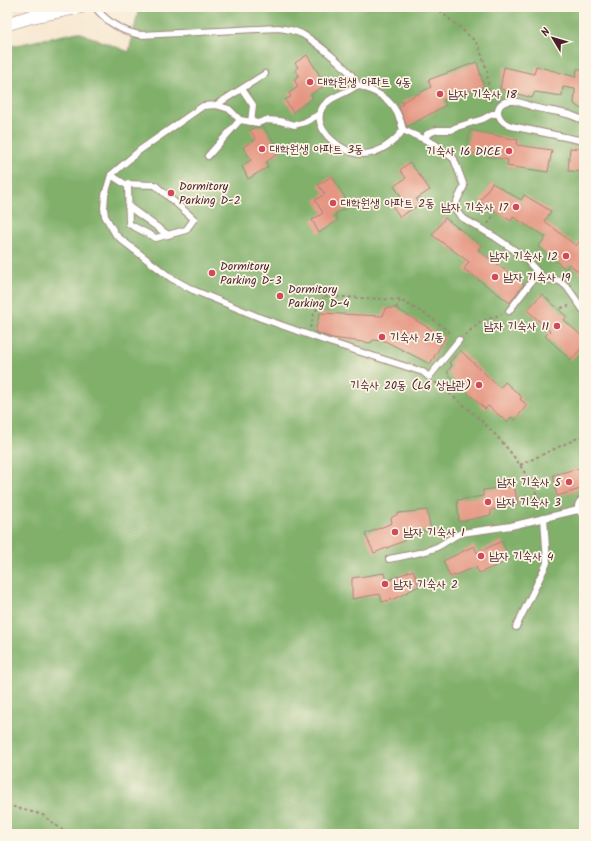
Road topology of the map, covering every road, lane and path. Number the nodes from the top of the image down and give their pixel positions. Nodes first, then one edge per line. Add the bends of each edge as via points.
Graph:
1 (80, 7) edge
2 (95, 7) edge
3 (435, 7) edge
4 (60, 9) edge
5 (7, 24) edge
6 (265, 74) dead end
7 (357, 85) junction
8 (242, 88) junction
9 (216, 105) junction
10 (320, 114) junction
11 (494, 114) junction
12 (240, 120) junction
13 (584, 120) edge
14 (251, 122) junction
15 (403, 130) junction
16 (426, 139) junction
17 (584, 141) edge
18 (208, 156) dead end
19 (111, 176) junction
20 (125, 184) junction
21 (128, 206) junction
22 (168, 235) junction
23 (538, 273) junction
24 (319, 294) dead end
25 (325, 296) junction
26 (400, 300) junction
27 (396, 308) dead end
28 (509, 311) joint
29 (584, 311) edge
30 (308, 334) junction
31 (459, 340) junction
32 (584, 362) edge
33 (429, 377) junction
34 (584, 378) edge
35 (584, 435) edge
36 (520, 465) junction
37 (584, 498) edge
38 (578, 510) junction
39 (584, 516) edge
40 (544, 518) junction
41 (389, 559) dead end
42 (516, 627) dead end
43 (7, 805) edge
44 (66, 834) edge

1 - 4 street
2 - 7 lane via 103,18 141,36 288,29 302,34 351,72
3 - 11 path via 479,47 487,71
4 - 5 street
6 - 8 lane
7 - 10 lane via 328,102
7 - 15 lane via 385,98 400,117
8 - 9 lane
8 - 14 lane via 253,105
9 - 12 lane via 229,109
9 - 19 lane via 203,106 140,150
10 - 14 lane via 295,125 266,120
10 - 15 lane via 321,125 328,137 355,153 375,152 398,137
11 - 13 lane via 506,101 513,101
11 - 16 lane via 451,130 431,132 427,134
11 - 17 lane via 511,126
12 - 14 lane
12 - 18 lane
15 - 16 lane
16 - 23 lane via 454,159 464,186 454,207 461,217 523,256
19 - 20 lane
19 - 30 lane via 105,195 105,216 116,235 123,241 171,278 193,290
20 - 21 lane via 128,186
20 - 22 lane via 155,185 194,219 186,230
21 - 22 lane
21 - 22 lane via 129,224 156,238
23 - 28 lane
23 - 29 lane via 543,278 560,281
24 - 25 path
25 - 26 path
25 - 30 path via 314,314
26 - 27 path
26 - 31 path via 427,315
28 - 31 path via 480,322
30 - 33 lane via 423,372
31 - 33 lane
32 - 34 path
33 - 36 path via 495,434
35 - 36 path
36 - 40 path via 539,500
37 - 38 lane via 580,500
38 - 39 lane
38 - 40 lane
40 - 41 lane via 462,533 432,549
40 - 42 lane via 547,563
43 - 44 path via 44,815

